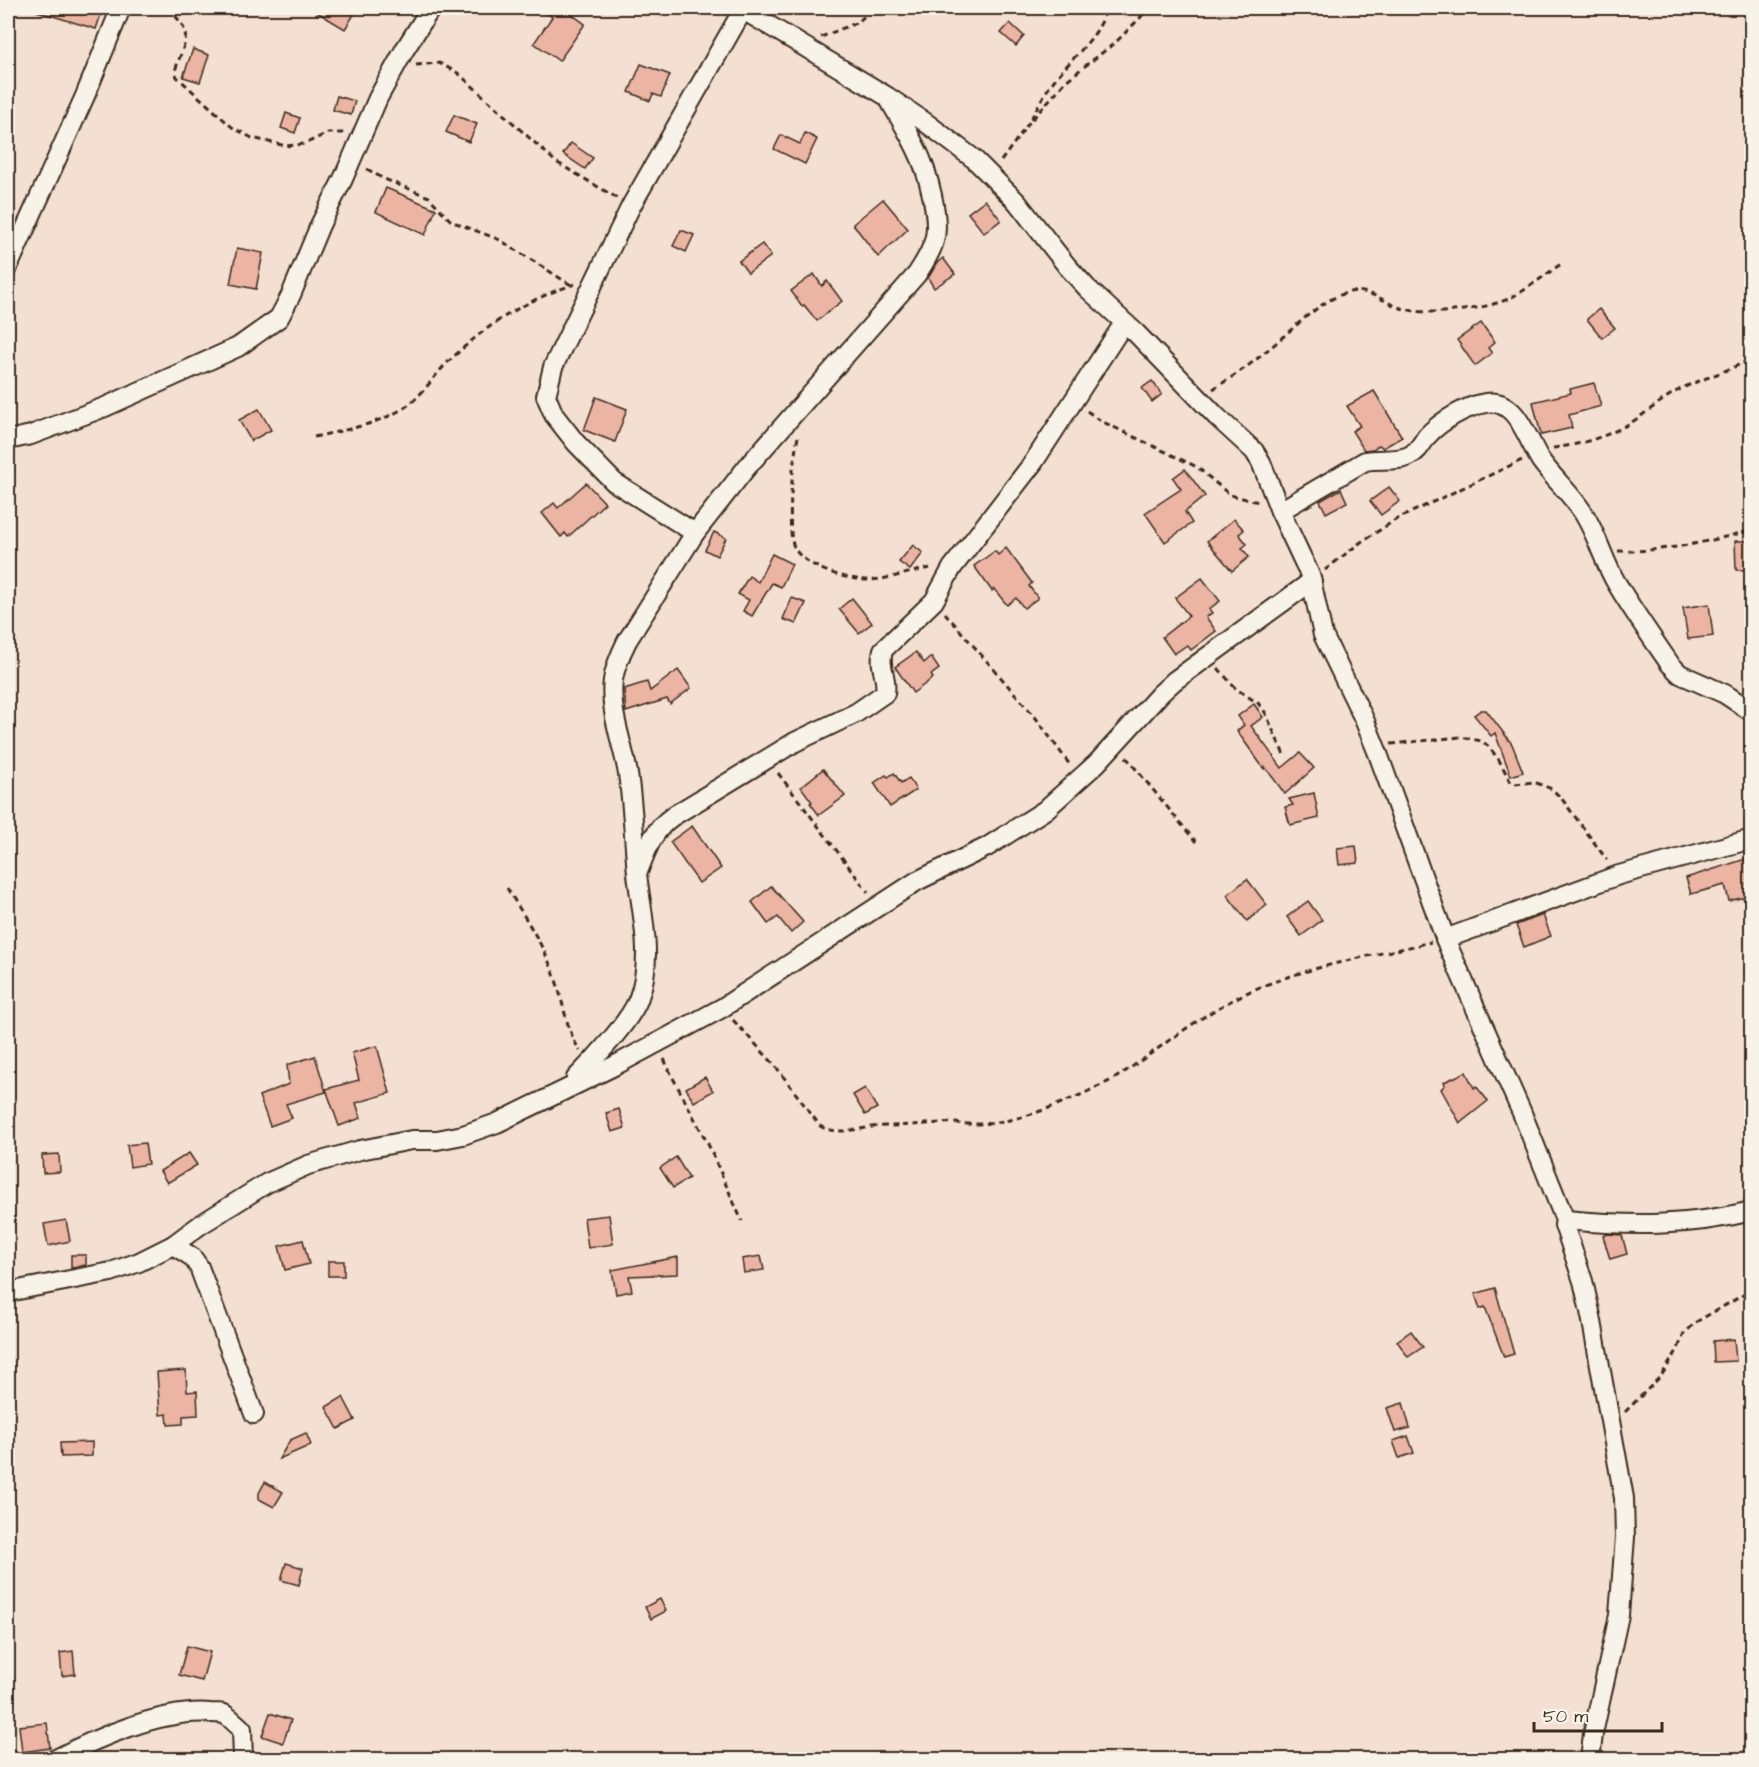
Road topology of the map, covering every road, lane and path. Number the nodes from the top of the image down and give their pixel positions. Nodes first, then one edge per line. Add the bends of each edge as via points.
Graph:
1 (122, 8) edge
2 (168, 8) edge
3 (430, 8) edge
4 (742, 8) edge
5 (875, 8) edge
6 (1105, 8) edge
7 (1148, 8) edge
8 (803, 46) junction
9 (393, 70) junction
10 (888, 97) junction
11 (1028, 124) junction
12 (362, 135) junction
13 (351, 160) junction
14 (992, 175) junction
15 (631, 206) junction
16 (1561, 264) dead end
17 (8, 267) edge
18 (596, 277) junction
19 (571, 285) junction
20 (1124, 323) junction
21 (1752, 358) edge
22 (1198, 398) junction
23 (1073, 401) junction
24 (799, 431) dead end
25 (314, 436) dead end
26 (8, 440) edge
27 (1535, 450) junction
28 (1280, 511) junction
29 (1752, 530) edge
30 (695, 533) junction
31 (1599, 548) junction
32 (952, 568) junction
33 (1311, 578) junction
34 (934, 601) junction
35 (1208, 655) junction
36 (1752, 712) edge
37 (1389, 743) dead end
38 (1115, 744) junction
39 (1284, 755) dead end
40 (767, 758) junction
41 (1079, 780) junction
42 (1752, 839) edge
43 (1196, 842) dead end
44 (637, 873) junction
45 (1620, 875) junction
46 (507, 888) dead end
47 (879, 905) junction
48 (1445, 939) junction
49 (722, 1008) junction
50 (658, 1043) junction
51 (588, 1066) junction
52 (564, 1089) junction
53 (1752, 1211) edge
54 (1564, 1220) junction
55 (742, 1221) dead end
56 (173, 1245) junction
57 (1752, 1290) edge
58 (8, 1292) edge
59 (254, 1414) dead end
60 (1610, 1425) junction
61 (54, 1760) edge
62 (243, 1760) edge
63 (1590, 1760) edge

1 - 17 street
2 - 12 path via 186,35 175,71 177,77 241,132 286,146 304,144 328,133
3 - 9 street
4 - 8 street
4 - 15 street
5 - 8 path via 856,23
6 - 11 path via 1096,30 1054,79
7 - 11 path via 1116,42 1067,80
8 - 10 street
9 - 12 street
9 - 15 path via 439,63 448,66 556,162
10 - 14 street
10 - 30 street via 918,152 926,176 935,224 935,239 927,258
11 - 14 path
12 - 13 street
13 - 19 path via 429,197 452,221 500,240
13 - 26 street via 279,318 238,347 185,371 105,407
14 - 20 street via 1067,266
15 - 18 street
16 - 22 path via 1497,303 1451,311 1420,313 1358,291 1336,297 1244,369
18 - 19 path
18 - 30 street via 553,367 546,396 554,415 576,443 614,482
19 - 25 path via 502,316 446,364 405,408 384,419
20 - 22 street
20 - 23 street
21 - 27 path via 1681,389 1609,434 1566,447
22 - 28 street via 1258,456
23 - 28 path via 1101,421 1197,467 1230,495
23 - 32 street via 1027,471
24 - 32 path via 790,530 795,549 804,561 839,575 868,580 929,568
27 - 28 street via 1515,416 1502,405 1488,402 1437,427 1409,456 1365,461
27 - 31 street via 1582,511
27 - 33 path via 1518,463 1397,519
28 - 33 street
29 - 31 path via 1660,549
30 - 44 street via 627,641 613,678 612,699 628,773
31 - 36 street via 1616,583 1670,664 1680,674 1725,694
32 - 34 street
33 - 35 street
33 - 48 street via 1323,635 1372,740
34 - 40 street via 883,650 880,660 886,685 879,699
34 - 41 path via 1036,718
35 - 38 street via 1160,694
35 - 39 path via 1236,689 1265,712
37 - 45 path via 1460,737 1482,741 1499,760 1510,781 1534,782 1552,789
38 - 41 street
38 - 43 path
40 - 44 street via 662,824
40 - 47 path
41 - 47 street via 1015,831
42 - 45 street
44 - 51 street via 647,949 645,977 638,1002
45 - 48 street
46 - 51 path via 548,959 570,1032
47 - 49 street
48 - 49 path via 1268,984 1200,1018 1115,1078 1082,1094 1048,1110 973,1124 865,1126 828,1131 819,1126 774,1064
48 - 54 street via 1522,1113
49 - 50 street
50 - 52 street
50 - 55 path
51 - 52 street
52 - 56 street via 497,1123 463,1135 412,1140 308,1164 267,1183
53 - 54 street via 1680,1224
54 - 60 street via 1589,1307
56 - 58 street via 111,1272
56 - 59 street via 192,1257 199,1267
57 - 60 path via 1696,1322 1684,1334 1661,1376
60 - 63 street via 1624,1498 1623,1574
61 - 62 street via 124,1729 198,1712 224,1714 242,1729

